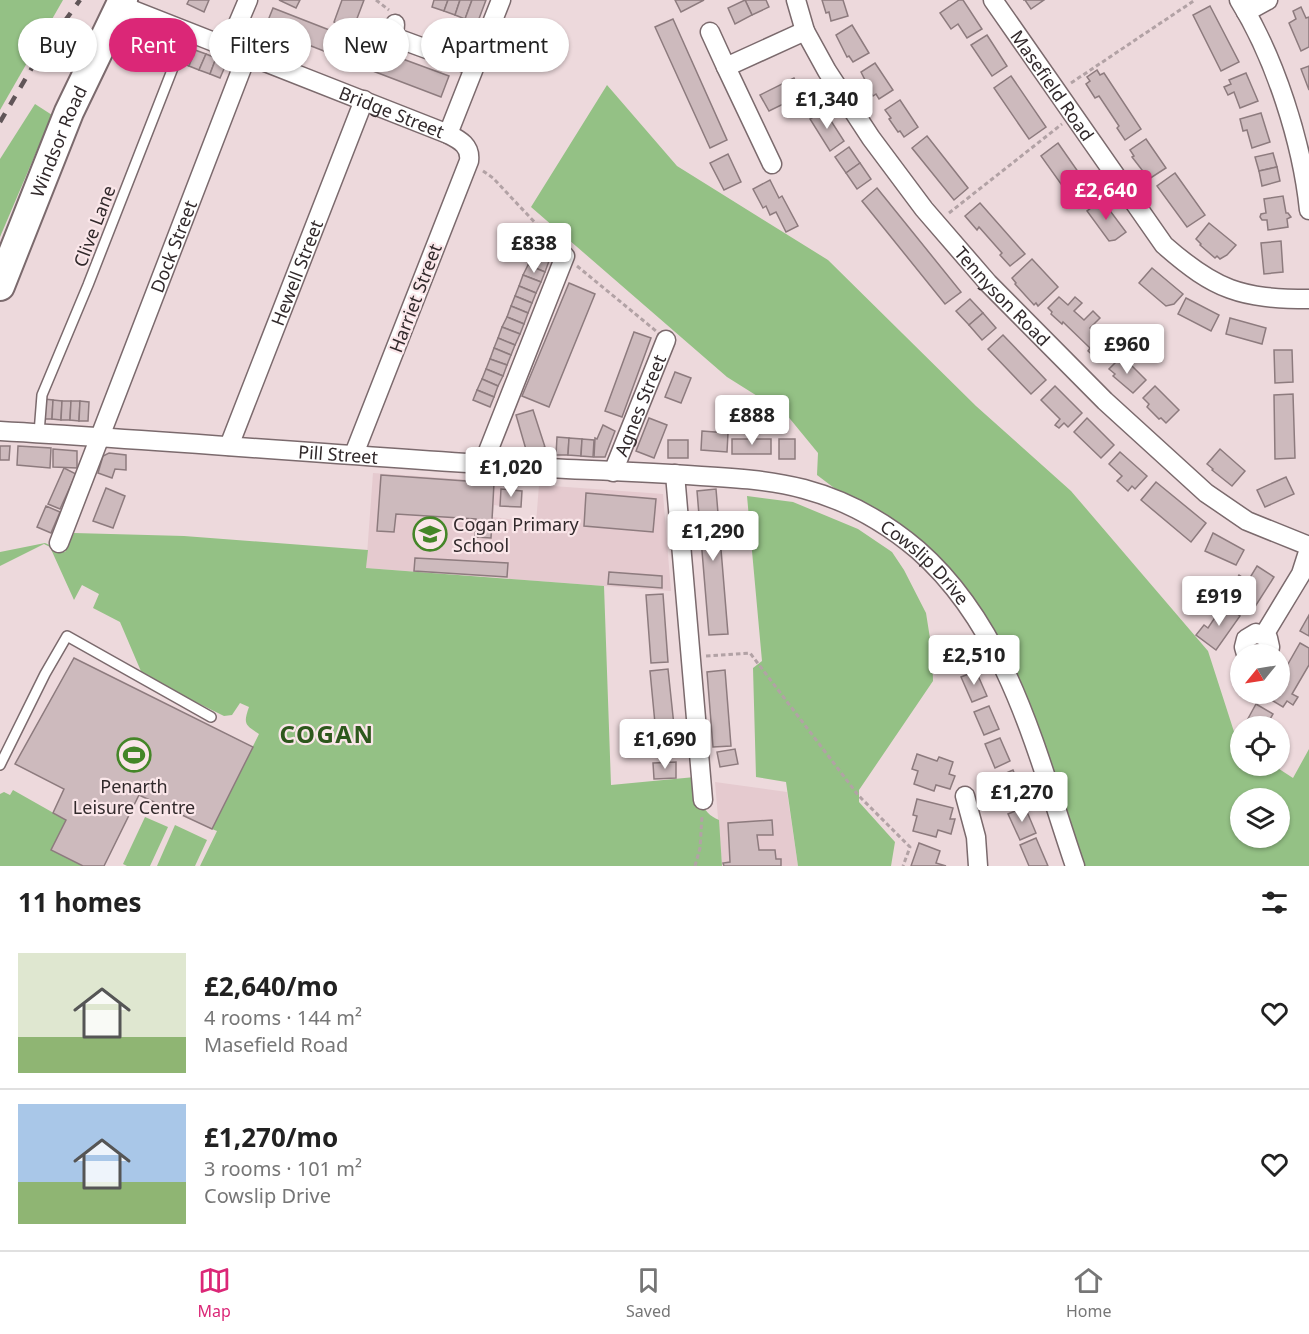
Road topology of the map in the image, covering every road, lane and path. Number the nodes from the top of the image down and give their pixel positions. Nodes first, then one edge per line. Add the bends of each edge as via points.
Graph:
1 (248, 0) edge
2 (501, 0) edge
3 (796, 0) edge
4 (993, 0) edge
5 (1195, 0) edge
6 (1268, 0) edge
7 (122, 3) edge
8 (1243, 6) edge
9 (156, 18) edge
10 (240, 18) edge
11 (493, 18) edge
12 (805, 31) junction
13 (710, 32) dead end
14 (726, 67) junction
15 (171, 72) edge
16 (240, 72) edge
17 (291, 72) edge
18 (472, 72) edge
19 (1057, 93) junction
20 (364, 100) junction
21 (1072, 115) junction
22 (455, 138) junction
23 (771, 164) dead end
24 (1309, 210) edge
25 (936, 224) junction
26 (565, 256) dead end
27 (0, 286) edge
28 (1309, 299) edge
29 (666, 340) dead end
30 (0, 430) edge
31 (39, 433) junction
32 (98, 436) junction
33 (229, 446) junction
34 (354, 454) junction
35 (483, 464) junction
36 (614, 472) junction
37 (675, 474) junction
38 (59, 543) dead end
39 (1309, 547) edge
40 (1264, 635) junction
41 (1244, 644) edge
42 (1270, 644) edge
43 (692, 657) junction
44 (211, 717) dead end
45 (0, 765) edge
46 (965, 796) dead end
47 (703, 800) joint
48 (695, 866) edge
49 (903, 866) edge
50 (978, 866) edge
51 (1075, 866) edge

1 - 10 street
2 - 11 street
3 - 12 street, Tennyson Road
4 - 19 street, Masefield Road
5 - 19 path
6 - 8 street
7 - 9 street, Bridge Street
7 - 27 main road, Windsor Road via 69,112
8 - 24 street via 1293,128
12 - 14 street
12 - 25 street, Tennyson Road via 865,129
13 - 14 street
14 - 23 street
15 - 31 lane, Clive Lane via 42,395
16 - 32 street, Dock Street
17 - 20 street, Bridge Street
18 - 22 street
19 - 21 street, Masefield Road
20 - 22 street, Bridge Street
20 - 33 street, Hewell Street
21 - 25 path
21 - 28 street, Masefield Road via 1164,245 1195,271 1255,297
22 - 34 street, Harriet Street via 467,148 469,161
25 - 39 street, Tennyson Road via 1031,328 1192,482 1247,521
26 - 35 street
29 - 36 street, Agnes Street
30 - 31 street, Pill Street
31 - 32 street, Pill Street
32 - 33 street, Pill Street
32 - 38 street, Dock Street
33 - 34 street, Pill Street
34 - 35 street, Pill Street
35 - 36 street, Pill Street
36 - 37 street, Pill Street
37 - 43 street
37 - 51 street, Cowslip Drive via 773,482 814,492 857,509 926,557 975,617 1005,668
39 - 40 street via 1301,574
40 - 41 street via 1249,636
40 - 42 street
43 - 47 street
43 - 49 path via 750,653 858,795 910,847
44 - 45 lane via 67,636
46 - 50 street via 976,837
47 - 48 path via 703,832

